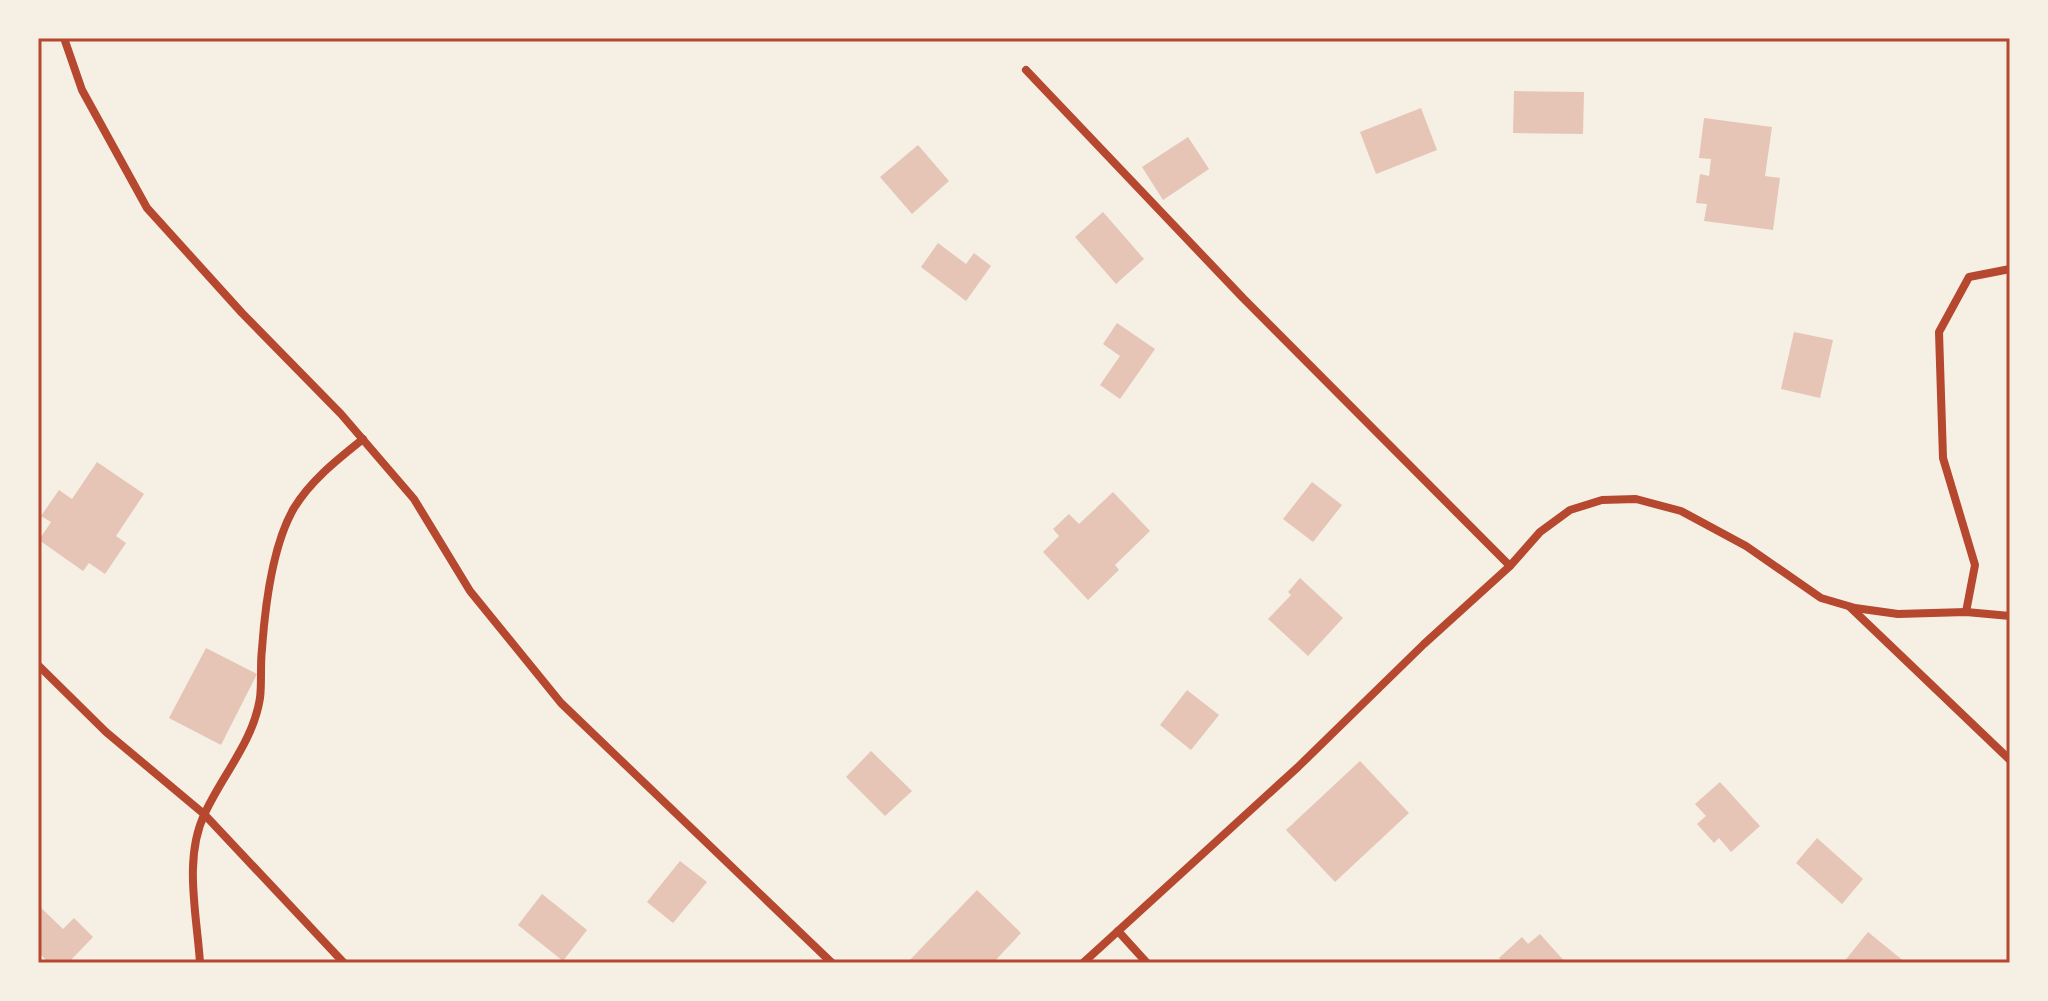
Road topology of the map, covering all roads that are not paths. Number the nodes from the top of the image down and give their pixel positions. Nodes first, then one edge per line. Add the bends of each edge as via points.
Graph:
1 (64, 38) edge
2 (1026, 70) dead end
3 (2010, 269) edge
4 (363, 439) junction
5 (1510, 566) junction
6 (1849, 606) junction
7 (1966, 612) junction
8 (2010, 616) edge
9 (38, 665) edge
10 (2010, 760) edge
11 (204, 814) junction
12 (1118, 931) junction
13 (200, 963) edge
14 (344, 963) edge
15 (832, 963) edge
16 (1083, 963) edge
17 (1147, 963) edge

1 - 4 street via 82,90 147,208
2 - 5 street
3 - 7 street via 1969,277 1939,332 1943,458 1975,565
4 - 11 street via 308,489 286,525 273,572 259,699 245,745
4 - 15 street via 414,499 470,591 561,703
5 - 6 street via 1540,532 1570,510 1602,500 1636,499 1681,511 1746,546 1821,598
5 - 12 street
6 - 7 street via 1898,614
6 - 10 street
7 - 8 street
9 - 11 street via 106,732
11 - 13 street via 193,853
11 - 14 street
12 - 16 street
12 - 17 street

